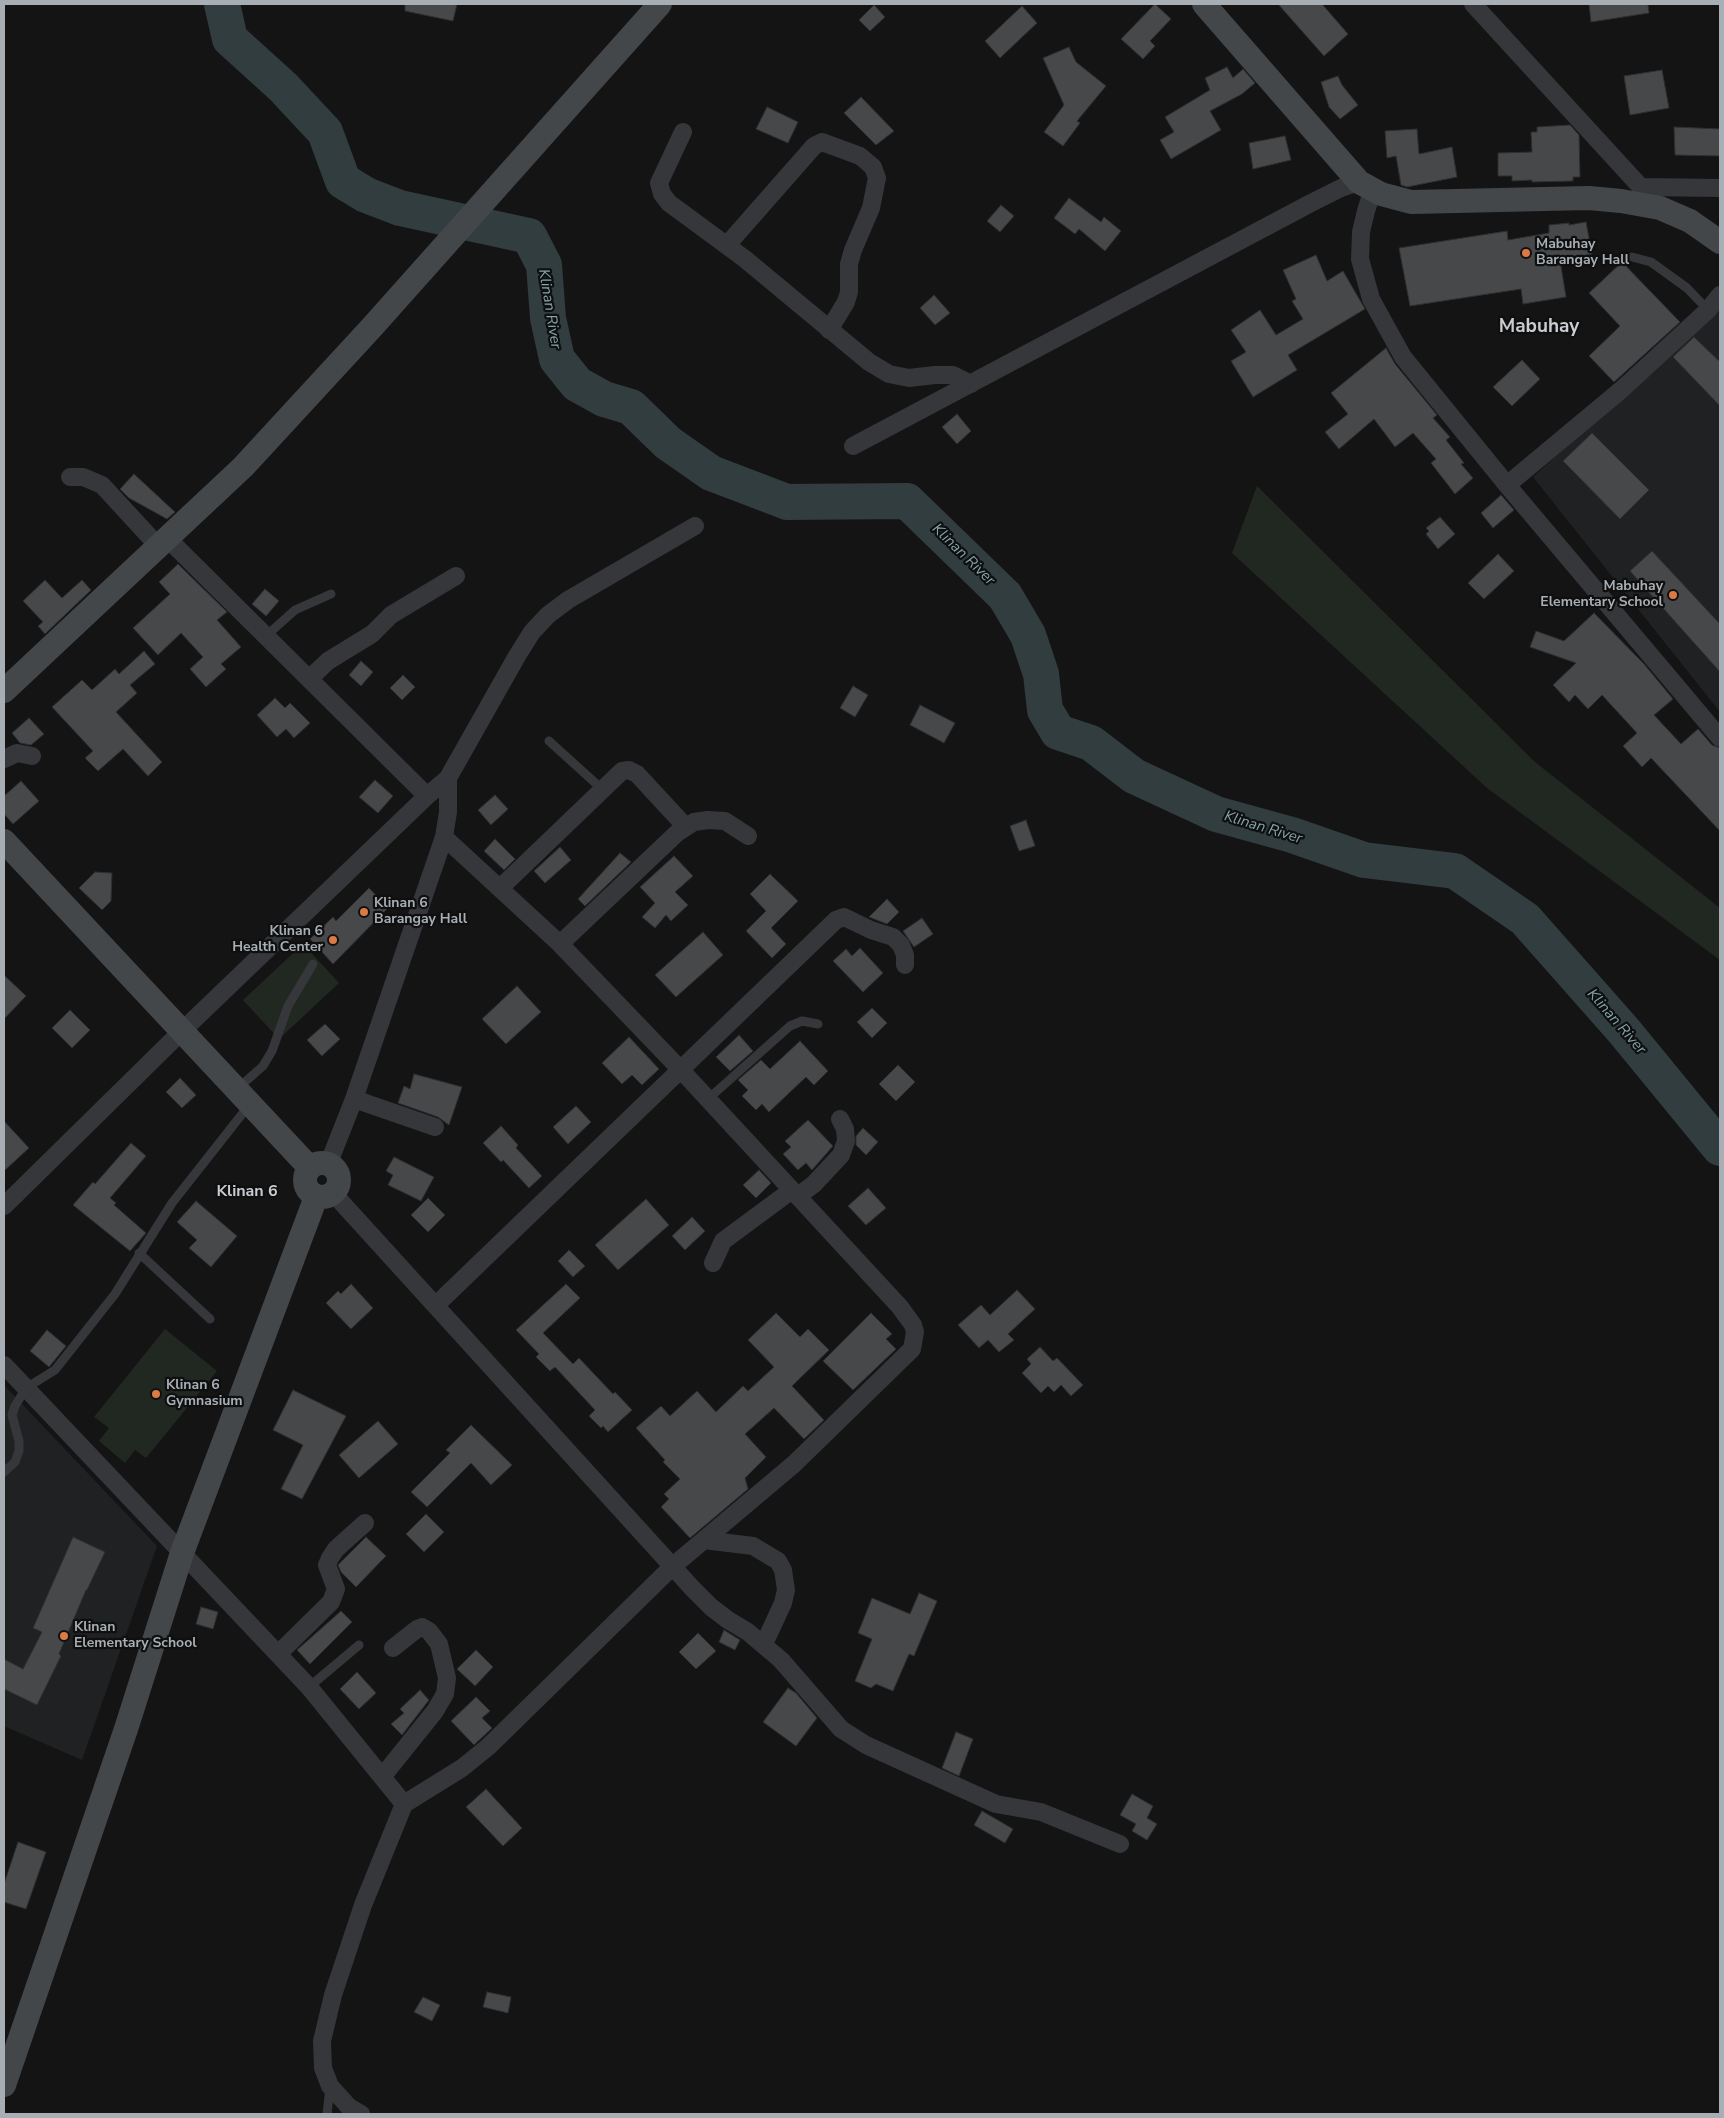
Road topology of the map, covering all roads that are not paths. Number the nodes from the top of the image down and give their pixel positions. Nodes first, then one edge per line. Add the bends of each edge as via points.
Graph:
1 (660, 4) edge
2 (1204, 4) edge
3 (1473, 4) edge
4 (1494, 4) edge
5 (1493, 24) junction
6 (683, 132) dead end
7 (1366, 186) junction
8 (1642, 187) junction
9 (1720, 188) edge
10 (1660, 208) junction
11 (1720, 242) edge
12 (727, 245) junction
13 (1632, 257) dead end
14 (1720, 295) edge
15 (1708, 310) junction
16 (829, 330) junction
17 (970, 384) junction
18 (853, 446) dead end
19 (70, 477) dead end
20 (1507, 485) junction
21 (696, 526) dead end
22 (163, 543) junction
23 (456, 576) dead end
24 (331, 594) dead end
25 (266, 636) junction
26 (309, 679) junction
27 (4, 691) edge
28 (1720, 738) edge
29 (549, 741) dead end
30 (32, 756) dead end
31 (4, 759) edge
32 (448, 778) junction
33 (602, 789) junction
34 (427, 796) junction
35 (686, 827) junction
36 (748, 836) dead end
37 (444, 838) junction
38 (4, 841) edge
39 (500, 888) junction
40 (560, 944) junction
41 (313, 964) dead end
42 (905, 965) dead end
43 (818, 1024) dead end
44 (182, 1031) junction
45 (681, 1070) junction
46 (244, 1097) junction
47 (354, 1099) junction
48 (708, 1099) junction
49 (840, 1119) dead end
50 (435, 1127) dead end
51 (319, 1166) junction
52 (795, 1193) junction
53 (325, 1195) junction
54 (5, 1203) edge
55 (140, 1253) junction
56 (713, 1262) dead end
57 (436, 1305) junction
58 (210, 1319) dead end
59 (4, 1365) edge
60 (26, 1388) junction
61 (4, 1472) edge
62 (365, 1523) dead end
63 (704, 1540) junction
64 (182, 1553) junction
65 (673, 1566) junction
66 (764, 1644) junction
67 (358, 1646) dead end
68 (393, 1648) dead end
69 (278, 1654) junction
70 (309, 1687) junction
71 (382, 1777) junction
72 (404, 1804) junction
73 (1120, 1844) dead end
74 (4, 2085) edge
75 (330, 2086) junction
76 (327, 2114) edge
77 (361, 2114) edge

1 - 22 street via 243,467
2 - 7 street
3 - 5 street
4 - 5 street
5 - 8 street
6 - 12 street via 659,183 662,194 669,203
7 - 10 street via 1395,199 1411,202 1589,198
7 - 17 street via 1341,188
7 - 20 street via 1360,259 1371,299 1403,357
8 - 9 street
8 - 10 street
10 - 11 street via 1690,221
12 - 16 street
12 - 16 street via 814,146 822,142 860,156 873,167 877,178 871,208 849,264 846,302
13 - 15 lane via 1651,262 1687,288
14 - 15 street
15 - 20 street via 1621,390
16 - 17 street via 889,374 909,378 953,375
17 - 18 street
19 - 22 street via 83,477 102,484
20 - 28 street
21 - 32 street via 568,600 548,615 532,632 517,656
22 - 25 street
22 - 27 street
23 - 26 street via 391,615 372,634 328,661
24 - 25 lane via 295,610
25 - 26 street
26 - 34 street
29 - 33 lane
30 - 31 street via 17,754
32 - 34 street
32 - 37 street
33 - 35 street via 622,771 629,770 637,774
33 - 39 street
34 - 44 street
35 - 36 street via 694,822 726,821
35 - 40 street
37 - 39 street
37 - 47 street
38 - 44 street
39 - 40 street
40 - 45 street
41 - 46 lane via 288,1006 272,1052
42 - 45 street via 901,945 893,936 844,917 836,920
43 - 48 lane via 802,1021 790,1026
44 - 46 street
44 - 54 street
45 - 48 street
45 - 57 street
46 - 51 street
46 - 55 lane
47 - 50 street
47 - 51 street
48 - 52 street
49 - 52 street via 846,1141 841,1155 814,1184
51 - 53 street via 305,1178 305,1184 311,1194
52 - 56 street via 723,1241
52 - 63 street via 900,1307 913,1325 915,1340 912,1349 848,1413 794,1464
53 - 57 street
53 - 64 street
55 - 58 lane
55 - 60 lane via 115,1294 56,1370
57 - 65 street
59 - 60 street
60 - 61 lane via 12,1416 19,1451 15,1462
60 - 64 street
62 - 69 street via 336,1548 327,1565 336,1589 332,1602
63 - 65 street
63 - 66 street via 754,1546 778,1562 783,1570 786,1590 777,1620
64 - 69 street
64 - 74 street via 123,1739
65 - 66 street via 711,1607
65 - 72 street via 488,1747 462,1768
66 - 73 street via 841,1728 866,1745 996,1804 1041,1812
67 - 70 lane
68 - 71 street via 422,1627 439,1644 447,1678 445,1694 435,1711
69 - 70 street
70 - 71 street
71 - 72 street
72 - 75 street via 363,1905 333,1995 322,2041 323,2068
75 - 76 lane
75 - 77 street

